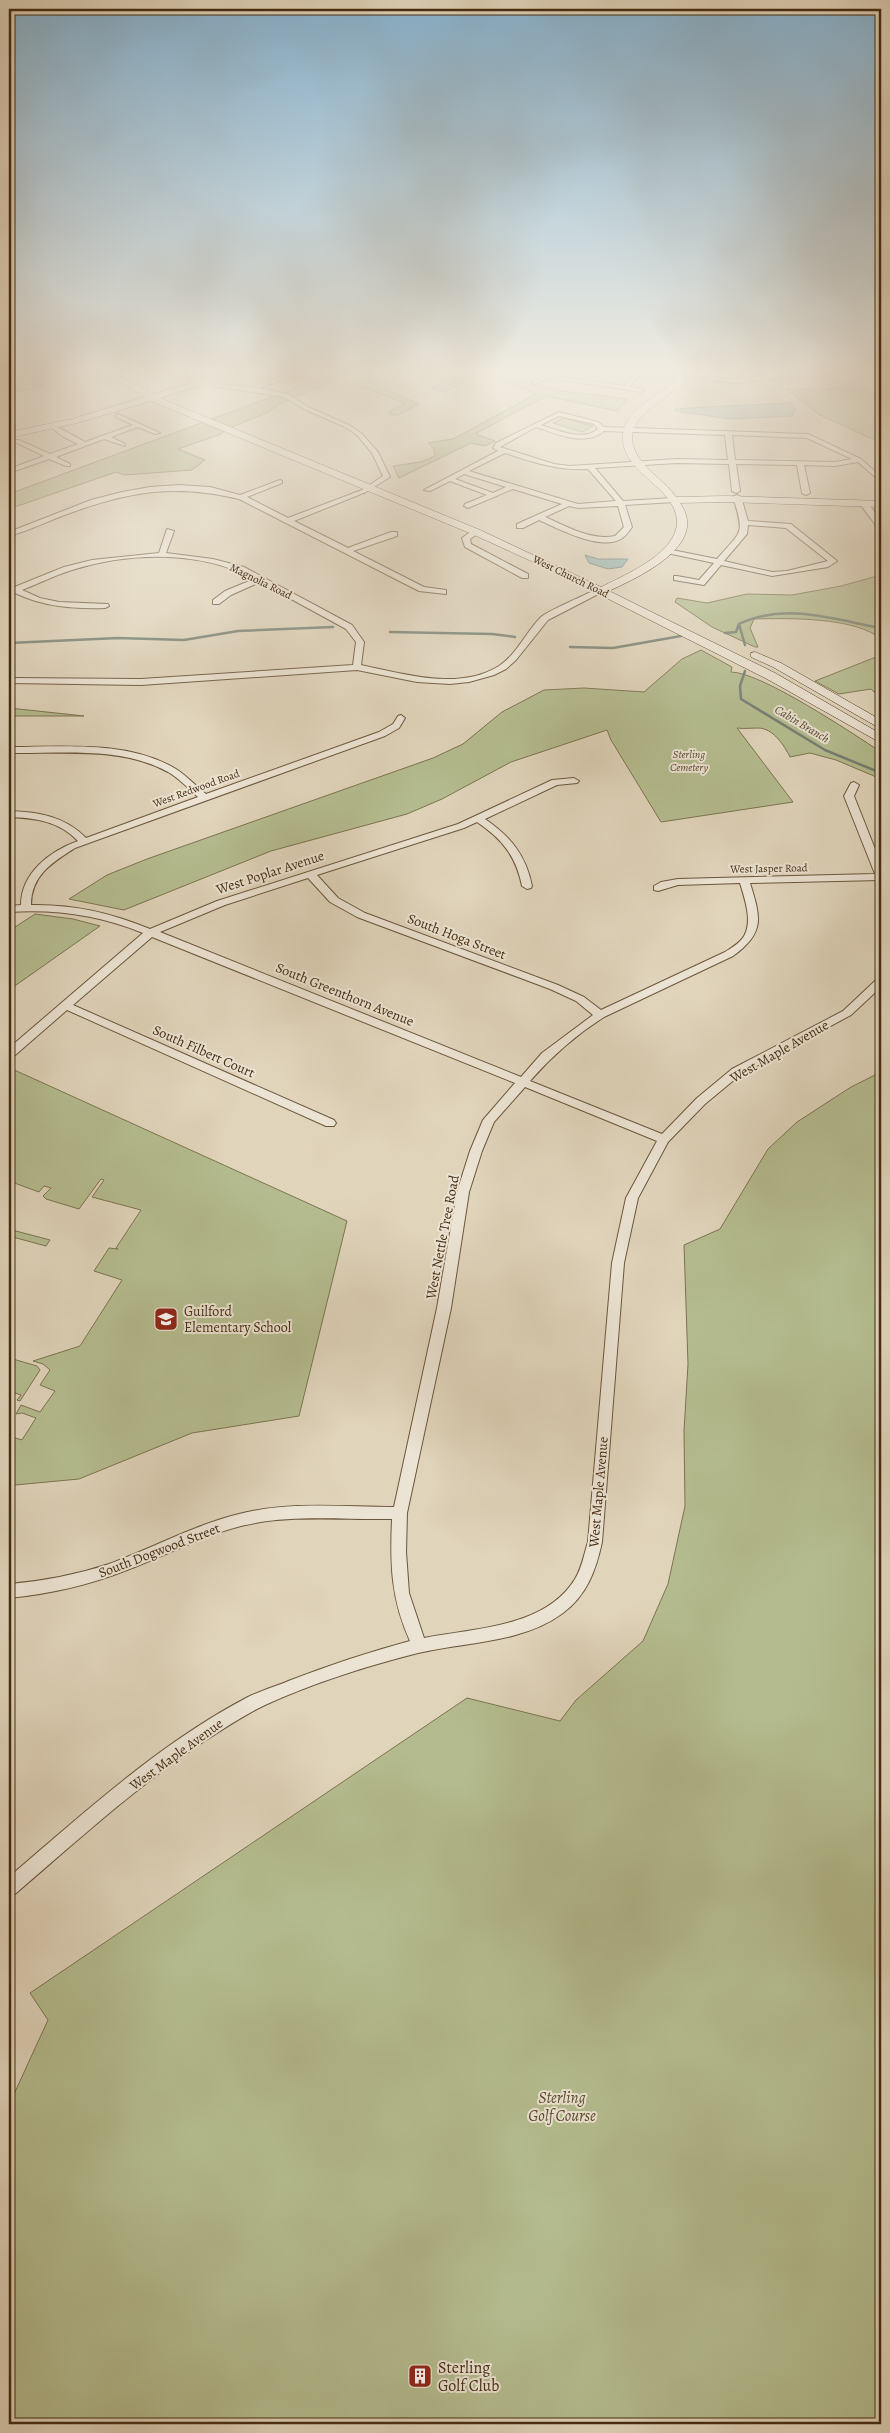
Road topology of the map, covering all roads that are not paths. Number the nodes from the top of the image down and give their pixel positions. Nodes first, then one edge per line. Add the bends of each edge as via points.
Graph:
1 (161, 489) edge
2 (206, 489) edge
3 (263, 489) edge
4 (367, 489) edge
5 (379, 489) edge
6 (380, 489) edge
7 (431, 489) edge
8 (477, 489) edge
9 (508, 489) edge
10 (517, 489) edge
11 (609, 489) edge
12 (663, 489) edge
13 (736, 489) edge
14 (805, 489) edge
15 (428, 490) dead end
16 (806, 493) dead end
17 (737, 494) junction
18 (493, 495) junction
19 (240, 497) junction
20 (674, 500) junction
21 (567, 504) junction
22 (622, 504) junction
23 (864, 504) junction
24 (881, 504) edge
25 (468, 506) dead end
26 (539, 517) junction
27 (288, 521) junction
28 (745, 523) junction
29 (520, 526) dead end
30 (881, 526) edge
31 (170, 531) dead end
32 (476, 532) junction
33 (9, 534) edge
34 (394, 534) dead end
35 (347, 551) junction
36 (670, 551) junction
37 (162, 555) junction
38 (719, 562) junction
39 (525, 576) dead end
40 (677, 578) dead end
41 (262, 579) junction
42 (607, 588) junction
43 (12, 591) edge
44 (443, 592) dead end
45 (216, 602) dead end
46 (106, 606) dead end
47 (357, 667) junction
48 (9, 681) edge
49 (401, 718) dead end
50 (881, 725) edge
51 (881, 740) edge
52 (9, 750) edge
53 (574, 781) dead end
54 (854, 785) dead end
55 (203, 797) junction
56 (9, 814) edge
57 (479, 819) junction
58 (83, 840) junction
59 (311, 875) junction
60 (881, 877) edge
61 (744, 881) junction
62 (527, 886) dead end
63 (658, 888) dead end
64 (26, 907) junction
65 (9, 909) edge
66 (152, 932) junction
67 (881, 981) edge
68 (65, 1006) junction
69 (600, 1015) junction
70 (9, 1054) edge
71 (524, 1082) junction
72 (330, 1123) dead end
73 (664, 1139) junction
74 (400, 1513) junction
75 (9, 1591) edge
76 (420, 1646) junction
77 (9, 1888) edge

1 - 33 street via 133,490
2 - 19 street
3 - 19 street
4 - 27 street
5 - 32 main road, West Church Road
6 - 42 main road, West Church Road via 491,529
7 - 15 street
8 - 18 street
9 - 18 street
10 - 21 street
11 - 22 street
12 - 20 main road
13 - 17 street
14 - 16 street
17 - 20 main road
17 - 23 main road
17 - 28 street
18 - 25 street
19 - 27 street
20 - 22 street
20 - 36 main road via 681,514 681,530
21 - 22 street via 590,507
21 - 26 street
22 - 26 street via 628,527 611,540 594,538
23 - 24 main road
23 - 30 street
26 - 29 street
27 - 35 street
28 - 38 street via 741,538
28 - 38 street via 788,526 833,561 828,565 779,574
31 - 37 street
32 - 39 street via 466,538 468,546
32 - 42 main road, West Church Road
34 - 35 street
35 - 44 street via 422,589
36 - 38 street
36 - 42 main road via 644,571
37 - 41 street, Magnolia Road via 213,560
37 - 43 street, Magnolia Road via 92,562
38 - 40 street via 701,584
41 - 45 street via 228,593
41 - 47 street, Magnolia Road via 349,627 360,642
42 - 47 street via 545,618 513,658 498,670 481,676 429,681
42 - 50 main road, West Church Road via 777,665
42 - 51 main road, West Church Road via 771,676
43 - 46 street via 53,604
47 - 48 street via 132,682
49 - 55 street, West Redwood Road via 396,726 382,734
52 - 55 street via 113,753 146,759 171,770
53 - 57 street, West Poplar Avenue via 555,782
54 - 60 street via 849,796
55 - 58 street, West Redwood Road
56 - 58 street via 54,819 75,830
57 - 59 street, West Poplar Avenue
57 - 62 street via 515,849
58 - 64 street, West Redwood Road via 48,861 34,875 27,888
59 - 66 street, West Poplar Avenue via 212,907
59 - 69 street, South Hoga Street via 334,900 360,915 554,988 580,999
60 - 61 street, West Jasper Road
61 - 63 street, West Jasper Road via 678,882
61 - 69 street, West Nettle Tree Road via 753,910 747,941 729,954
64 - 65 street, South Greenthorn Avenue
64 - 66 street, South Greenthorn Avenue via 100,914
66 - 68 street, West Poplar Avenue
66 - 71 street, South Greenthorn Avenue
67 - 73 street, West Maple Avenue via 847,1013 736,1072 701,1101
68 - 70 street, West Poplar Avenue
68 - 72 street, South Filbert Court
69 - 71 street, West Nettle Tree Road via 564,1040
71 - 73 street, South Greenthorn Avenue
71 - 74 street, West Nettle Tree Road via 489,1120 463,1192 444,1308
73 - 76 street, West Maple Avenue via 632,1198 618,1263 596,1542 588,1572 571,1596 547,1614 508,1629
74 - 75 street, South Dogwood Street via 296,1511 242,1519 194,1534 136,1560 79,1580
74 - 76 street, West Nettle Tree Road via 401,1593
76 - 77 street, West Maple Avenue via 334,1670 254,1702 206,1729 144,1775

